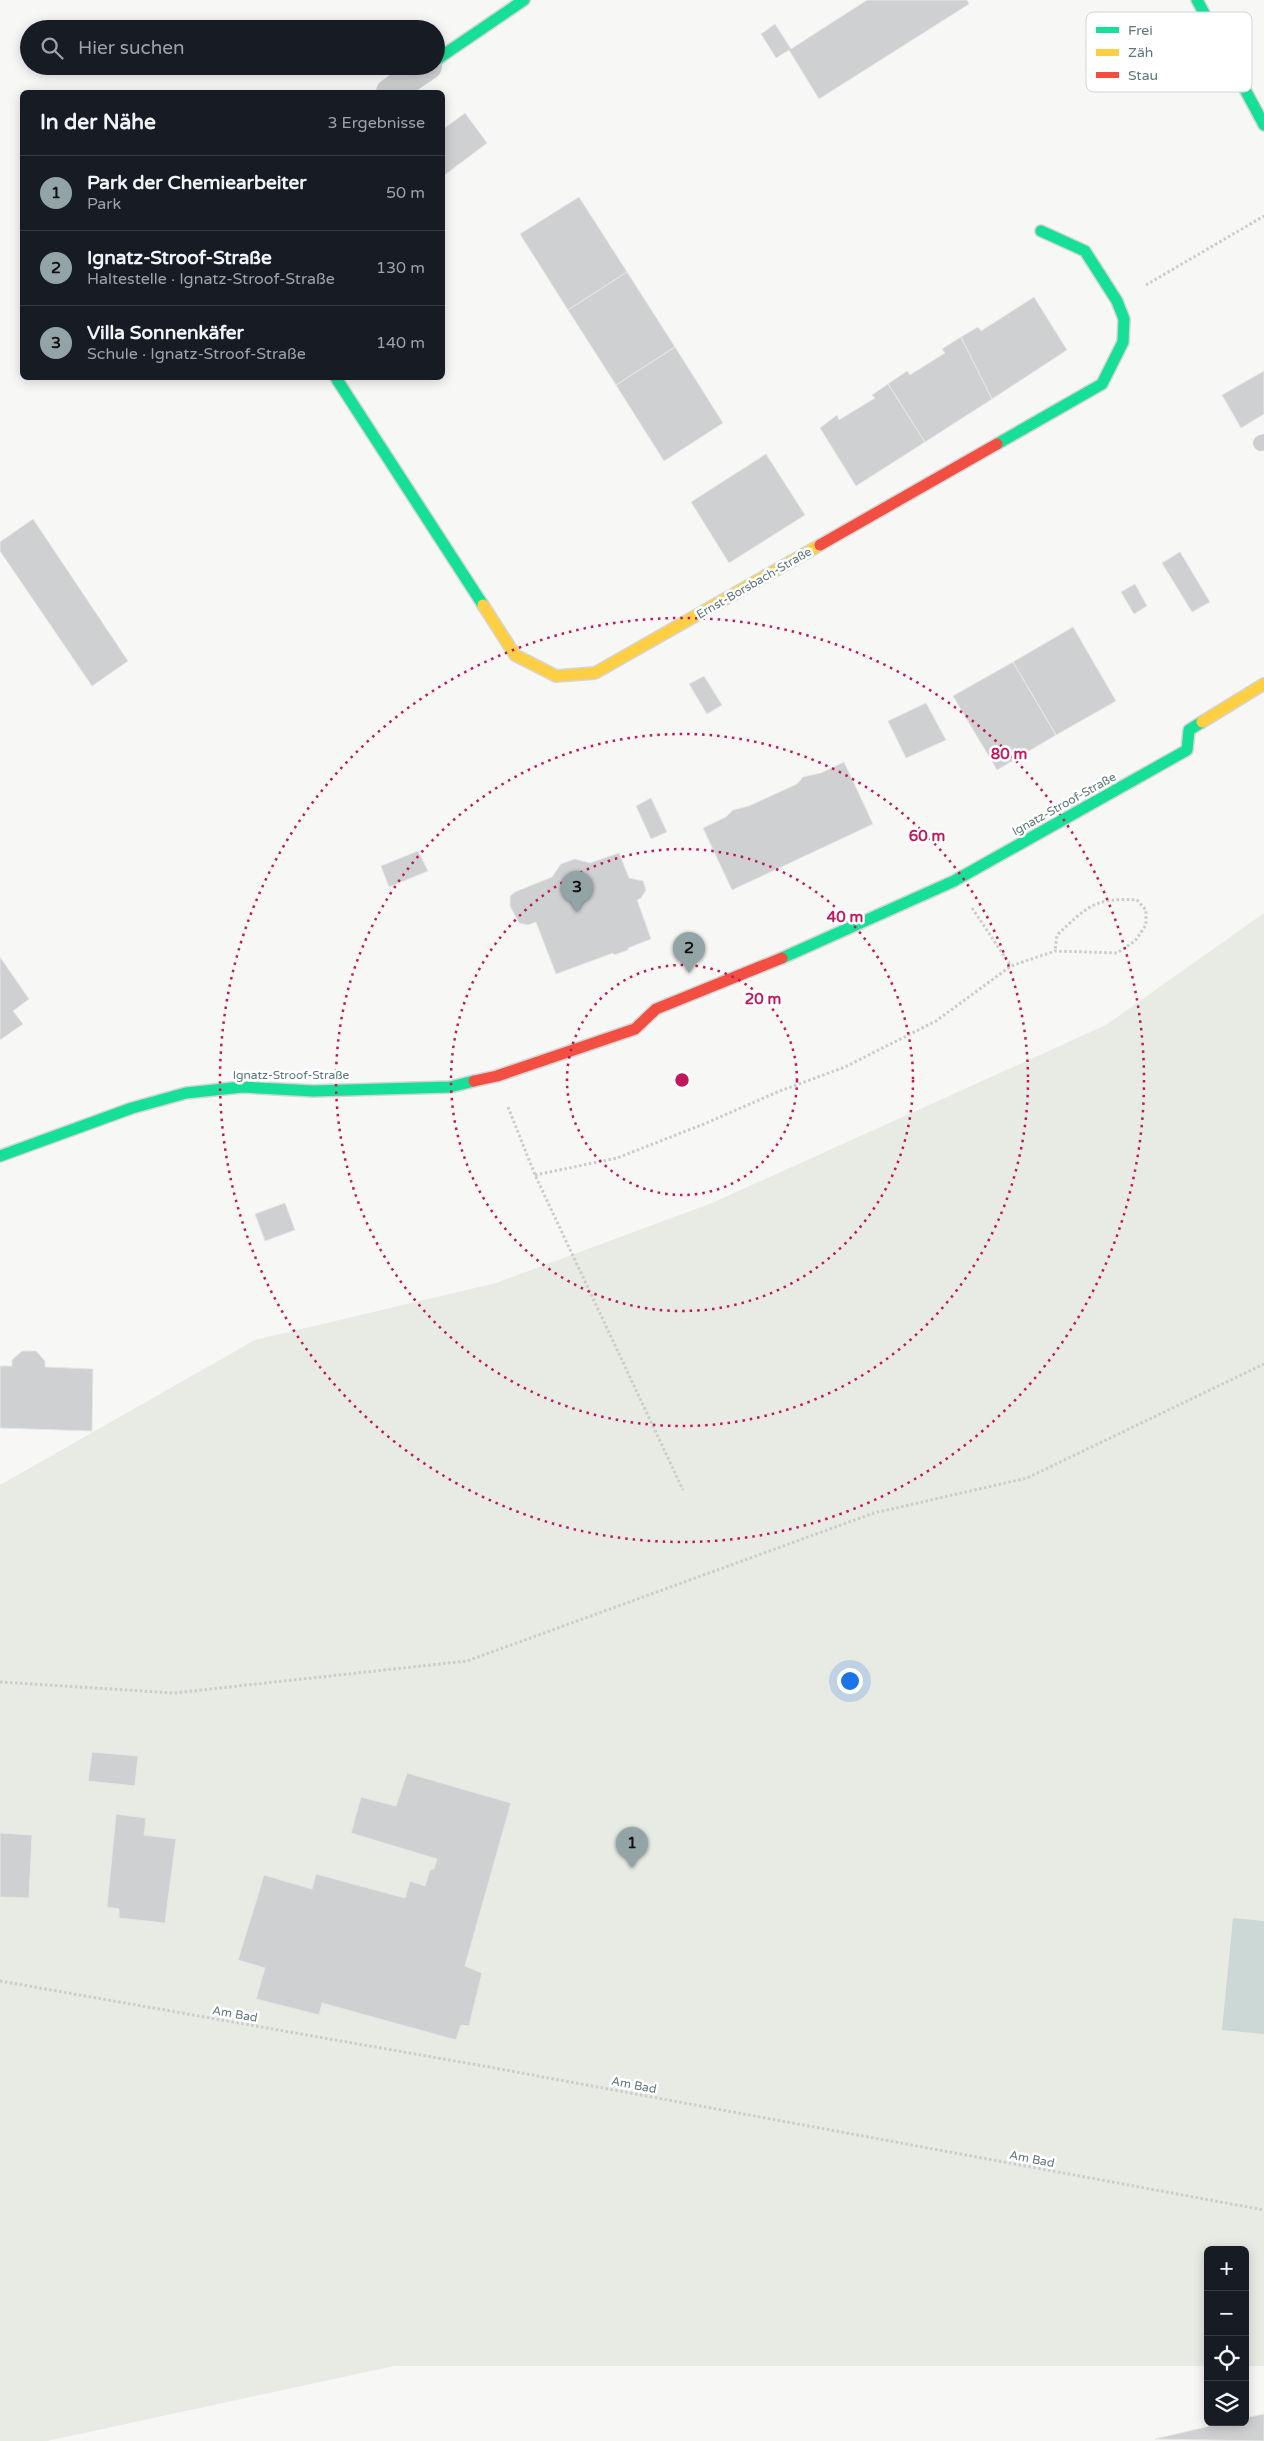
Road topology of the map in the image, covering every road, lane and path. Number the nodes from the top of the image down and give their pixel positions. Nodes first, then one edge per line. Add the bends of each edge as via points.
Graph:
1 (524, 0) edge
2 (1197, 0) edge
3 (1203, 12) edge
4 (445, 54) edge
5 (415, 75) edge
6 (393, 90) edge
7 (1246, 92) edge
8 (1264, 125) edge
9 (1264, 216) edge
10 (1041, 232) dead end
11 (1117, 301) junction
12 (337, 380) edge
13 (1264, 684) edge
14 (954, 881) junction
15 (1055, 951) junction
16 (1011, 966) junction
17 (497, 1076) junction
18 (0, 1156) edge
19 (534, 1175) junction
20 (1264, 1364) edge
21 (683, 1490) dead end
22 (0, 1682) edge
23 (0, 1981) edge
24 (1264, 2210) edge

1 - 4 street
2 - 3 street
5 - 6 street
7 - 8 street
9 - 11 path
10 - 11 street, Ernst-Borsbach-Straße via 1085,251
11 - 12 street, Ernst-Borsbach-Straße via 1124,319 1123,342 1102,384 594,673 556,676 515,655
13 - 14 street, Ignatz-Stroof-Straße via 1189,730 1186,750
14 - 16 path
14 - 17 street, Ignatz-Stroof-Straße via 807,948 656,1009 635,1029
15 - 15 path via 1117,953 1135,941 1146,925 1146,910 1137,900 1113,898 1086,908 1056,935
15 - 16 path
16 - 19 path via 936,1021 845,1067 618,1158
17 - 18 street, Ignatz-Stroof-Straße via 450,1087 313,1091 242,1087 186,1093 132,1108
17 - 19 path
19 - 21 path
20 - 22 path via 1027,1478 874,1514 467,1661 174,1693
23 - 24 path, Am Bad

